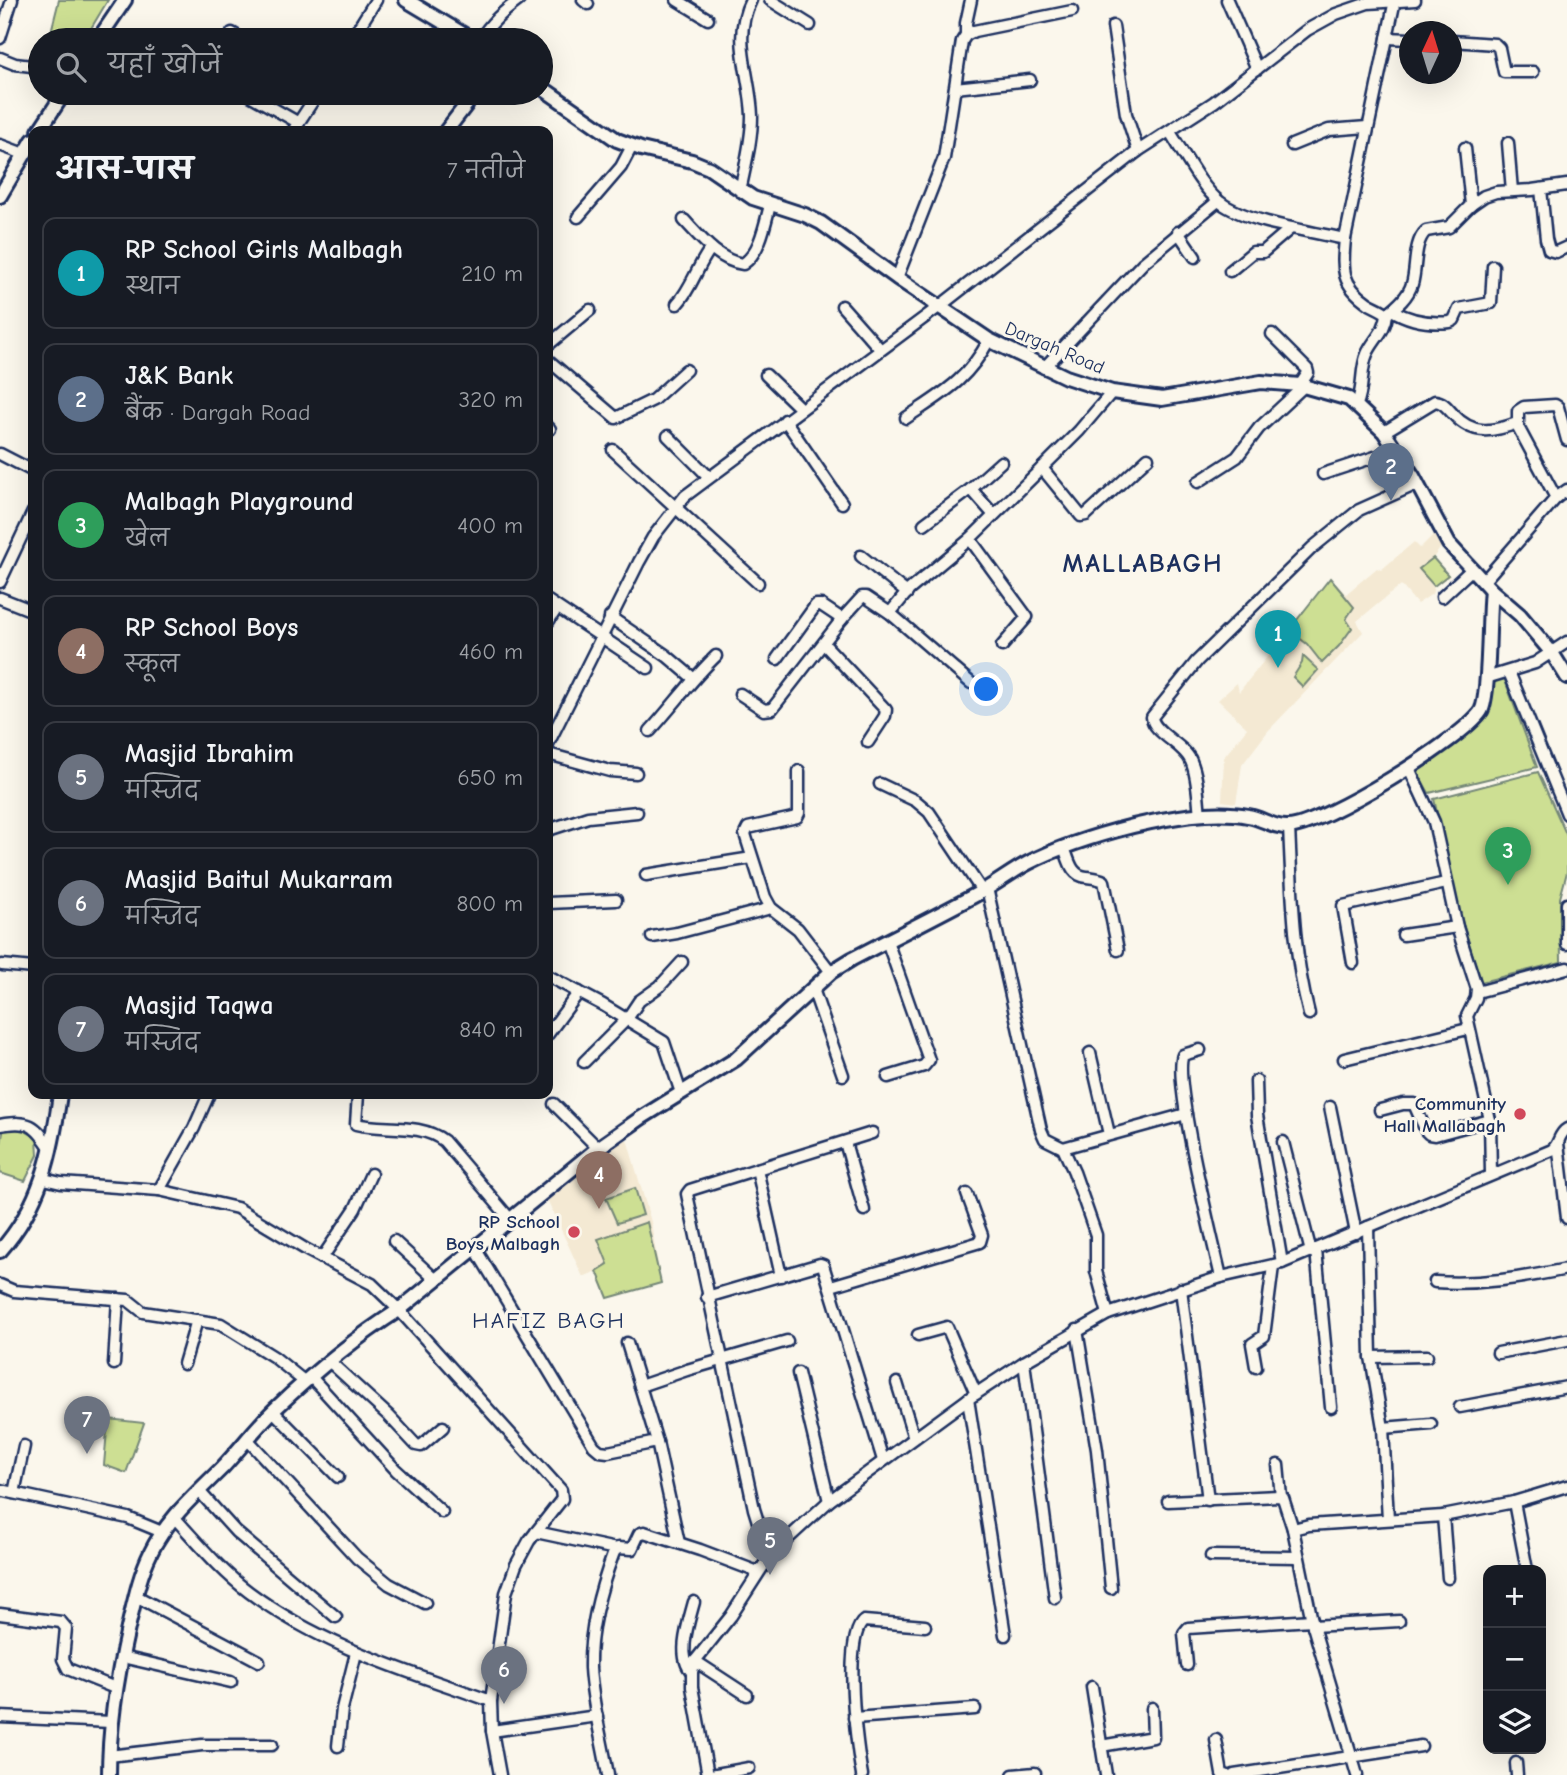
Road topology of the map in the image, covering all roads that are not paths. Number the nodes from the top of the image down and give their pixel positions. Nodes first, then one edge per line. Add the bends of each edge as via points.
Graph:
1 (12, 0) edge
2 (125, 0) edge
3 (376, 0) edge
4 (406, 0) edge
5 (519, 0) edge
6 (677, 0) edge
7 (751, 0) edge
8 (770, 0) edge
9 (971, 0) edge
10 (1227, 0) edge
11 (1415, 0) edge
12 (1395, 1) edge
13 (1072, 11) dead end
14 (708, 19) dead end
15 (810, 26) dead end
16 (1113, 26) dead end
17 (106, 28) edge
18 (358, 28) edge
19 (453, 28) edge
20 (487, 28) edge
21 (966, 34) junction
22 (0, 37) edge
23 (1387, 38) junction
24 (1399, 39) edge
25 (1462, 42) edge
26 (0, 58) edge
27 (28, 66) edge
28 (1257, 69) junction
29 (1533, 72) dead end
30 (1030, 80) dead end
31 (955, 88) junction
32 (553, 95) edge
33 (56, 105) edge
34 (264, 105) edge
35 (310, 105) edge
36 (466, 105) edge
37 (42, 126) edge
38 (295, 126) edge
39 (297, 126) edge
40 (450, 126) edge
41 (1367, 127) junction
42 (1170, 132) junction
43 (1508, 143) dead end
44 (0, 145) edge
45 (1292, 145) dead end
46 (632, 146) junction
47 (28, 148) edge
48 (1465, 148) dead end
49 (1138, 151) junction
50 (24, 154) junction
51 (1567, 185) edge
52 (1541, 189) junction
53 (740, 191) junction
54 (1512, 191) junction
55 (0, 195) edge
56 (1219, 201) junction
57 (769, 205) junction
58 (1471, 205) junction
59 (578, 217) dead end
60 (684, 220) dead end
61 (1292, 228) junction
62 (1178, 232) junction
63 (1345, 239) junction
64 (1567, 247) edge
65 (711, 248) junction
66 (1195, 257) dead end
67 (1493, 266) dead end
68 (1230, 271) dead end
69 (897, 278) junction
70 (677, 304) dead end
71 (842, 306) dead end
72 (940, 306) junction
73 (590, 310) dead end
74 (1389, 312) junction
75 (1272, 334) dead end
76 (989, 340) junction
77 (553, 341) edge
78 (880, 349) junction
79 (553, 364) edge
80 (1044, 368) junction
81 (686, 370) dead end
82 (766, 374) dead end
83 (1302, 386) junction
84 (1112, 392) junction
85 (1357, 404) junction
86 (800, 408) junction
87 (906, 418) dead end
88 (785, 420) junction
89 (1517, 423) junction
90 (1384, 432) junction
91 (668, 436) dead end
92 (1567, 440) edge
93 (612, 450) dead end
94 (1396, 450) junction
95 (0, 454) edge
96 (1148, 458) dead end
97 (1001, 462) dead end
98 (28, 468) edge
99 (1042, 468) junction
100 (1323, 474) dead end
101 (709, 477) junction
102 (1198, 482) dead end
103 (1417, 484) junction
104 (971, 489) junction
105 (1564, 493) edge
106 (842, 503) dead end
107 (675, 508) junction
108 (993, 514) junction
109 (28, 522) edge
110 (923, 524) dead end
111 (970, 539) junction
112 (861, 556) dead end
113 (1472, 569) junction
114 (0, 581) edge
115 (758, 583) dead end
116 (1487, 586) junction
117 (907, 593) junction
118 (1442, 597) dead end
119 (0, 598) edge
120 (553, 605) edge
121 (556, 608) junction
122 (28, 609) edge
123 (553, 613) edge
124 (890, 613) junction
125 (610, 617) junction
126 (842, 620) junction
127 (600, 638) junction
128 (1567, 642) edge
129 (824, 643) junction
130 (1002, 646) dead end
131 (1552, 653) junction
132 (716, 656) dead end
133 (777, 659) dead end
134 (648, 668) dead end
135 (1509, 672) junction
136 (1567, 677) edge
137 (693, 678) junction
138 (1486, 678) junction
139 (971, 683) dead end
140 (740, 694) dead end
141 (650, 731) dead end
142 (553, 734) edge
143 (868, 742) dead end
144 (553, 755) edge
145 (1409, 768) junction
146 (799, 771) dead end
147 (636, 773) dead end
148 (880, 784) dead end
149 (637, 812) dead end
150 (1567, 814) edge
151 (1200, 815) junction
152 (1289, 827) junction
153 (553, 828) edge
154 (1064, 847) junction
155 (752, 858) junction
156 (646, 875) dead end
157 (1447, 883) junction
158 (984, 890) junction
159 (615, 900) dead end
160 (553, 904) edge
161 (1567, 904) edge
162 (771, 908) junction
163 (1457, 927) junction
164 (1403, 936) dead end
165 (652, 937) dead end
166 (887, 941) junction
167 (1567, 944) edge
168 (1118, 950) dead end
169 (682, 962) dead end
170 (1353, 963) dead end
171 (2, 965) dead end
172 (28, 968) edge
173 (1567, 968) edge
174 (831, 972) junction
175 (553, 979) edge
176 (813, 989) junction
177 (579, 992) junction
178 (1477, 992) junction
179 (1309, 1014) dead end
180 (628, 1019) junction
181 (553, 1027) edge
182 (1468, 1029) junction
183 (1200, 1050) dead end
184 (1090, 1053) dead end
185 (1344, 1059) dead end
186 (584, 1062) dead end
187 (843, 1074) dead end
188 (888, 1077) dead end
189 (1256, 1081) dead end
190 (681, 1093) junction
191 (59, 1099) edge
192 (207, 1099) edge
193 (358, 1099) edge
194 (554, 1104) dead end
195 (1330, 1107) dead end
196 (1380, 1110) dead end
197 (1186, 1114) junction
198 (1490, 1120) junction
199 (0, 1125) edge
200 (1567, 1129) edge
201 (872, 1133) dead end
202 (1109, 1134) junction
203 (845, 1142) junction
204 (1283, 1142) dead end
205 (1558, 1143) junction
206 (598, 1148) junction
207 (1063, 1148) junction
208 (51, 1149) junction
209 (757, 1169) junction
210 (371, 1174) dead end
211 (1491, 1174) junction
212 (44, 1180) junction
213 (159, 1190) junction
214 (967, 1194) dead end
215 (864, 1210) dead end
216 (1567, 1218) edge
217 (510, 1219) junction
218 (1368, 1227) junction
219 (1356, 1233) junction
220 (394, 1241) dead end
221 (475, 1248) junction
222 (0, 1251) edge
223 (1313, 1251) junction
224 (322, 1258) junction
225 (1278, 1264) junction
226 (1567, 1269) edge
227 (781, 1276) junction
228 (1221, 1277) junction
229 (436, 1280) junction
230 (1435, 1282) dead end
231 (0, 1285) edge
232 (831, 1286) junction
233 (1181, 1289) junction
234 (707, 1297) junction
235 (118, 1299) junction
236 (400, 1310) junction
237 (1108, 1314) junction
238 (197, 1320) junction
239 (1077, 1330) junction
240 (918, 1335) dead end
241 (1567, 1339) edge
242 (787, 1341) dead end
243 (627, 1343) dead end
244 (1498, 1353) dead end
245 (1427, 1356) dead end
246 (1371, 1357) junction
247 (721, 1360) junction
248 (329, 1361) junction
249 (1024, 1362) junction
250 (114, 1364) dead end
251 (184, 1364) dead end
252 (1256, 1367) dead end
253 (798, 1373) dead end
254 (308, 1379) junction
255 (897, 1383) dead end
256 (640, 1386) junction
257 (1567, 1387) edge
258 (972, 1396) junction
259 (1331, 1406) dead end
260 (1460, 1407) dead end
261 (273, 1411) junction
262 (1431, 1424) dead end
263 (443, 1427) dead end
264 (1382, 1428) junction
265 (914, 1438) junction
266 (248, 1440) junction
267 (657, 1442) junction
268 (24, 1446) dead end
269 (883, 1461) junction
270 (1278, 1465) dead end
271 (338, 1477) dead end
272 (1567, 1486) edge
273 (0, 1490) edge
274 (199, 1491) junction
275 (14, 1493) junction
276 (1281, 1497) junction
277 (1208, 1500) junction
278 (829, 1501) junction
279 (1168, 1501) dead end
280 (1514, 1502) junction
281 (442, 1512) dead end
282 (1443, 1516) junction
283 (174, 1517) junction
284 (1388, 1519) junction
285 (1293, 1529) junction
286 (162, 1532) junction
287 (536, 1532) junction
288 (680, 1543) junction
289 (616, 1549) junction
290 (1211, 1556) dead end
291 (769, 1557) junction
292 (1298, 1557) junction
293 (1526, 1565) edge
294 (758, 1572) junction
295 (1448, 1578) dead end
296 (1111, 1588) dead end
297 (136, 1596) junction
298 (1055, 1598) dead end
299 (694, 1602) dead end
300 (425, 1603) dead end
301 (0, 1614) edge
302 (336, 1617) dead end
303 (1399, 1621) dead end
304 (1312, 1623) junction
305 (925, 1626) dead end
306 (1005, 1635) dead end
307 (356, 1653) junction
308 (122, 1657) junction
309 (259, 1661) dead end
310 (695, 1661) junction
311 (1187, 1665) dead end
312 (692, 1672) junction
313 (232, 1682) dead end
314 (1092, 1687) dead end
315 (115, 1688) junction
316 (747, 1695) dead end
317 (491, 1701) junction
318 (1152, 1708) dead end
319 (975, 1709) dead end
320 (597, 1716) junction
321 (0, 1717) edge
322 (854, 1718) junction
323 (111, 1722) junction
324 (492, 1731) junction
325 (1216, 1740) dead end
326 (272, 1745) dead end
327 (338, 1746) dead end
328 (1101, 1746) junction
329 (1421, 1746) dead end
330 (109, 1756) junction
331 (1352, 1757) junction
332 (1516, 1763) dead end
333 (749, 1768) dead end
334 (1035, 1773) dead end
335 (109, 1775) edge
336 (500, 1775) edge
337 (608, 1775) edge
338 (710, 1775) edge
339 (862, 1775) edge
340 (1013, 1775) edge
341 (1106, 1775) edge
342 (1223, 1775) edge
343 (1234, 1775) edge
344 (1357, 1775) edge
345 (1517, 1775) edge

1 - 22 street
2 - 17 street
3 - 18 street
4 - 19 street
5 - 20 street
6 - 14 street
7 - 53 street via 741,47 751,131
8 - 15 street
9 - 21 street
10 - 28 street
11 - 12 street
12 - 23 street
12 - 28 street via 1368,3 1336,14
13 - 21 street
16 - 49 street via 1121,91
21 - 31 street
23 - 24 street
23 - 41 street
25 - 29 street via 1495,44 1504,72
26 - 27 street
28 - 42 street
30 - 31 street
31 - 69 street via 944,158
32 - 46 street, Dargah Road
33 - 37 street
34 - 38 street
35 - 39 street
36 - 40 street
41 - 45 street via 1329,130
41 - 63 street
42 - 49 street
42 - 56 street
43 - 54 street
44 - 50 street
46 - 53 street, Dargah Road via 700,164
46 - 59 street via 621,167
47 - 50 street
48 - 58 street
49 - 72 street
50 - 55 street
51 - 52 street
52 - 54 street
52 - 64 street via 1549,250
53 - 57 street, Dargah Road
54 - 58 street via 1484,196
56 - 61 street
56 - 62 street
57 - 65 street via 764,229 748,261 734,262
57 - 69 street, Dargah Road via 821,223
58 - 74 street via 1449,227 1422,234 1412,284
60 - 65 street
61 - 63 street
61 - 68 street
62 - 66 street
62 - 80 street via 1111,295
63 - 74 street via 1346,282 1355,293
65 - 70 street
67 - 74 street via 1491,303 1459,309 1450,322 1419,321
69 - 72 street, Dargah Road
71 - 78 street
72 - 76 street, Dargah Road
72 - 78 street
73 - 77 street
74 - 85 street via 1366,358
75 - 83 street via 1307,369
76 - 80 street, Dargah Road
76 - 87 street via 970,372
78 - 86 street
79 - 81 street via 615,418 653,400
80 - 84 street, Dargah Road
82 - 86 street
83 - 84 street, Dargah Road via 1261,382 1162,398
83 - 85 street, Dargah Road
83 - 102 street via 1237,457
84 - 99 street
85 - 90 street, Dargah Road
86 - 88 street
88 - 101 street
88 - 106 street
89 - 90 street via 1481,431 1435,401
89 - 92 street via 1520,407 1555,405
89 - 105 street
90 - 94 street, Dargah Road
91 - 101 street
93 - 107 street
94 - 100 street
94 - 103 street, Dargah Road
95 - 98 street
96 - 99 street via 1082,516
97 - 104 street
99 - 108 street
101 - 107 street
103 - 113 street, Dargah Road via 1444,535
103 - 151 street via 1359,510 1312,548 1197,661 1152,717 1153,725 1191,760
104 - 108 street
104 - 110 street
105 - 116 street
107 - 115 street
107 - 125 street via 653,537
108 - 111 street
109 - 114 street
111 - 117 street
111 - 130 street via 1027,617
112 - 117 street
113 - 116 street, Dargah Road
113 - 118 street
116 - 131 street, Dargah Road via 1521,615
116 - 138 street
117 - 124 street
119 - 122 street
120 - 121 street
121 - 123 street
121 - 127 street
124 - 126 street via 862,597
124 - 139 street
125 - 127 street
125 - 137 street
126 - 129 street
126 - 133 street via 816,606
127 - 134 street
127 - 142 street
128 - 131 street
129 - 140 street via 769,711
129 - 143 street via 886,710
131 - 135 street
131 - 136 street, Dargah Road
132 - 137 street
135 - 138 street
135 - 150 street
137 - 141 street
138 - 145 street via 1481,710
144 - 147 street
145 - 152 street via 1333,813
145 - 157 street via 1434,822
146 - 155 street via 799,815 748,828 745,834
148 - 158 street via 929,812
149 - 153 street via 588,817
151 - 152 street via 1230,813
151 - 154 street via 1133,826
152 - 179 street via 1296,947
154 - 158 street
154 - 168 street via 1076,874 1104,881
155 - 156 street
155 - 162 street
157 - 163 street
157 - 170 street via 1343,906
158 - 166 street
158 - 207 street via 1043,1136
159 - 160 street
161 - 167 street
162 - 165 street
162 - 174 street via 798,929
163 - 164 street
163 - 178 street
166 - 174 street
166 - 188 street via 929,1060 924,1066
169 - 180 street via 639,1001
171 - 172 street
173 - 178 street
174 - 176 street
175 - 177 street
176 - 187 street
176 - 190 street via 736,1059
177 - 180 street
177 - 181 street
178 - 182 street via 1468,1012
180 - 186 street
180 - 190 street via 664,1042
182 - 185 street
182 - 198 street
183 - 197 street via 1182,1055 1180,1060
184 - 202 street
189 - 225 street
190 - 206 street
191 - 208 street
192 - 213 street
193 - 217 street via 356,1124 411,1129 444,1140
194 - 206 street
195 - 219 street
196 - 198 street via 1414,1104 1426,1131 1435,1135
197 - 202 street
197 - 228 street
198 - 211 street
199 - 208 street via 27,1124 42,1134
200 - 205 street
201 - 203 street
202 - 207 street
203 - 209 street
203 - 215 street
204 - 223 street
205 - 211 street via 1552,1150
205 - 216 street
206 - 217 street
207 - 237 street via 1093,1226 1096,1270
208 - 212 street
209 - 227 street
209 - 234 street via 687,1194
210 - 224 street via 355,1209
211 - 218 street
212 - 213 street
212 - 222 street
213 - 224 street via 237,1208
214 - 232 street via 982,1235 980,1242
217 - 221 street
218 - 219 street
218 - 246 street
219 - 223 street
220 - 229 street
221 - 229 street
221 - 267 street via 594,1446 608,1452
223 - 225 street
223 - 259 street
224 - 236 street via 372,1284
225 - 228 street
225 - 252 street via 1264,1336 1252,1344
226 - 230 street via 1493,1282
227 - 232 street via 820,1265
227 - 234 street
228 - 233 street
229 - 236 street
231 - 235 street via 14,1291
232 - 269 street
233 - 237 street
233 - 277 street
234 - 247 street
235 - 238 street via 143,1312
235 - 250 street
236 - 248 street
236 - 287 street via 561,1490 562,1499
237 - 239 street
238 - 251 street
238 - 254 street via 238,1333
239 - 249 street
239 - 296 street via 1097,1450
240 - 258 street via 947,1327
241 - 244 street
242 - 247 street
243 - 256 street
245 - 246 street
246 - 264 street
247 - 256 street
247 - 291 street
248 - 254 street
248 - 263 street via 416,1445 421,1446
249 - 258 street
249 - 298 street
253 - 278 street
254 - 261 street
254 - 281 street
255 - 265 street
256 - 267 street
257 - 260 street
258 - 265 street
258 - 306 street
261 - 266 street
261 - 271 street
262 - 264 street
264 - 284 street
265 - 269 street
266 - 274 street
266 - 300 street via 364,1564
267 - 288 street
268 - 275 street
269 - 278 street
270 - 276 street
272 - 280 street
273 - 275 street
274 - 283 street
274 - 302 street via 236,1532
275 - 286 street via 128,1518
276 - 277 street
276 - 285 street
277 - 279 street
278 - 291 street
280 - 282 street
280 - 293 street
282 - 284 street
282 - 295 street
283 - 286 street
283 - 307 street via 248,1592
284 - 285 street
285 - 292 street
286 - 297 street
287 - 289 street
287 - 317 street via 506,1593
288 - 289 street via 640,1532 632,1549
288 - 294 street
289 - 320 street via 592,1627 590,1670
290 - 292 street
291 - 294 street
292 - 304 street
294 - 310 street
297 - 308 street
297 - 309 street
299 - 312 street via 685,1645 685,1662
301 - 315 street via 61,1622 66,1628 63,1659 68,1669
303 - 304 street
304 - 311 street via 1188,1628 1184,1633
304 - 331 street
305 - 322 street via 860,1622 854,1650
307 - 317 street
307 - 327 street
308 - 313 street
308 - 315 street
310 - 312 street
310 - 316 street
312 - 338 street
314 - 328 street
315 - 323 street
317 - 324 street
318 - 328 street via 1153,1737
319 - 322 street
320 - 324 street
320 - 337 street
321 - 323 street
322 - 339 street
323 - 330 street
324 - 336 street
325 - 342 street
326 - 330 street via 202,1745
328 - 341 street
329 - 331 street
330 - 335 street
331 - 343 street
331 - 344 street
332 - 345 street
333 - 338 street
334 - 340 street

